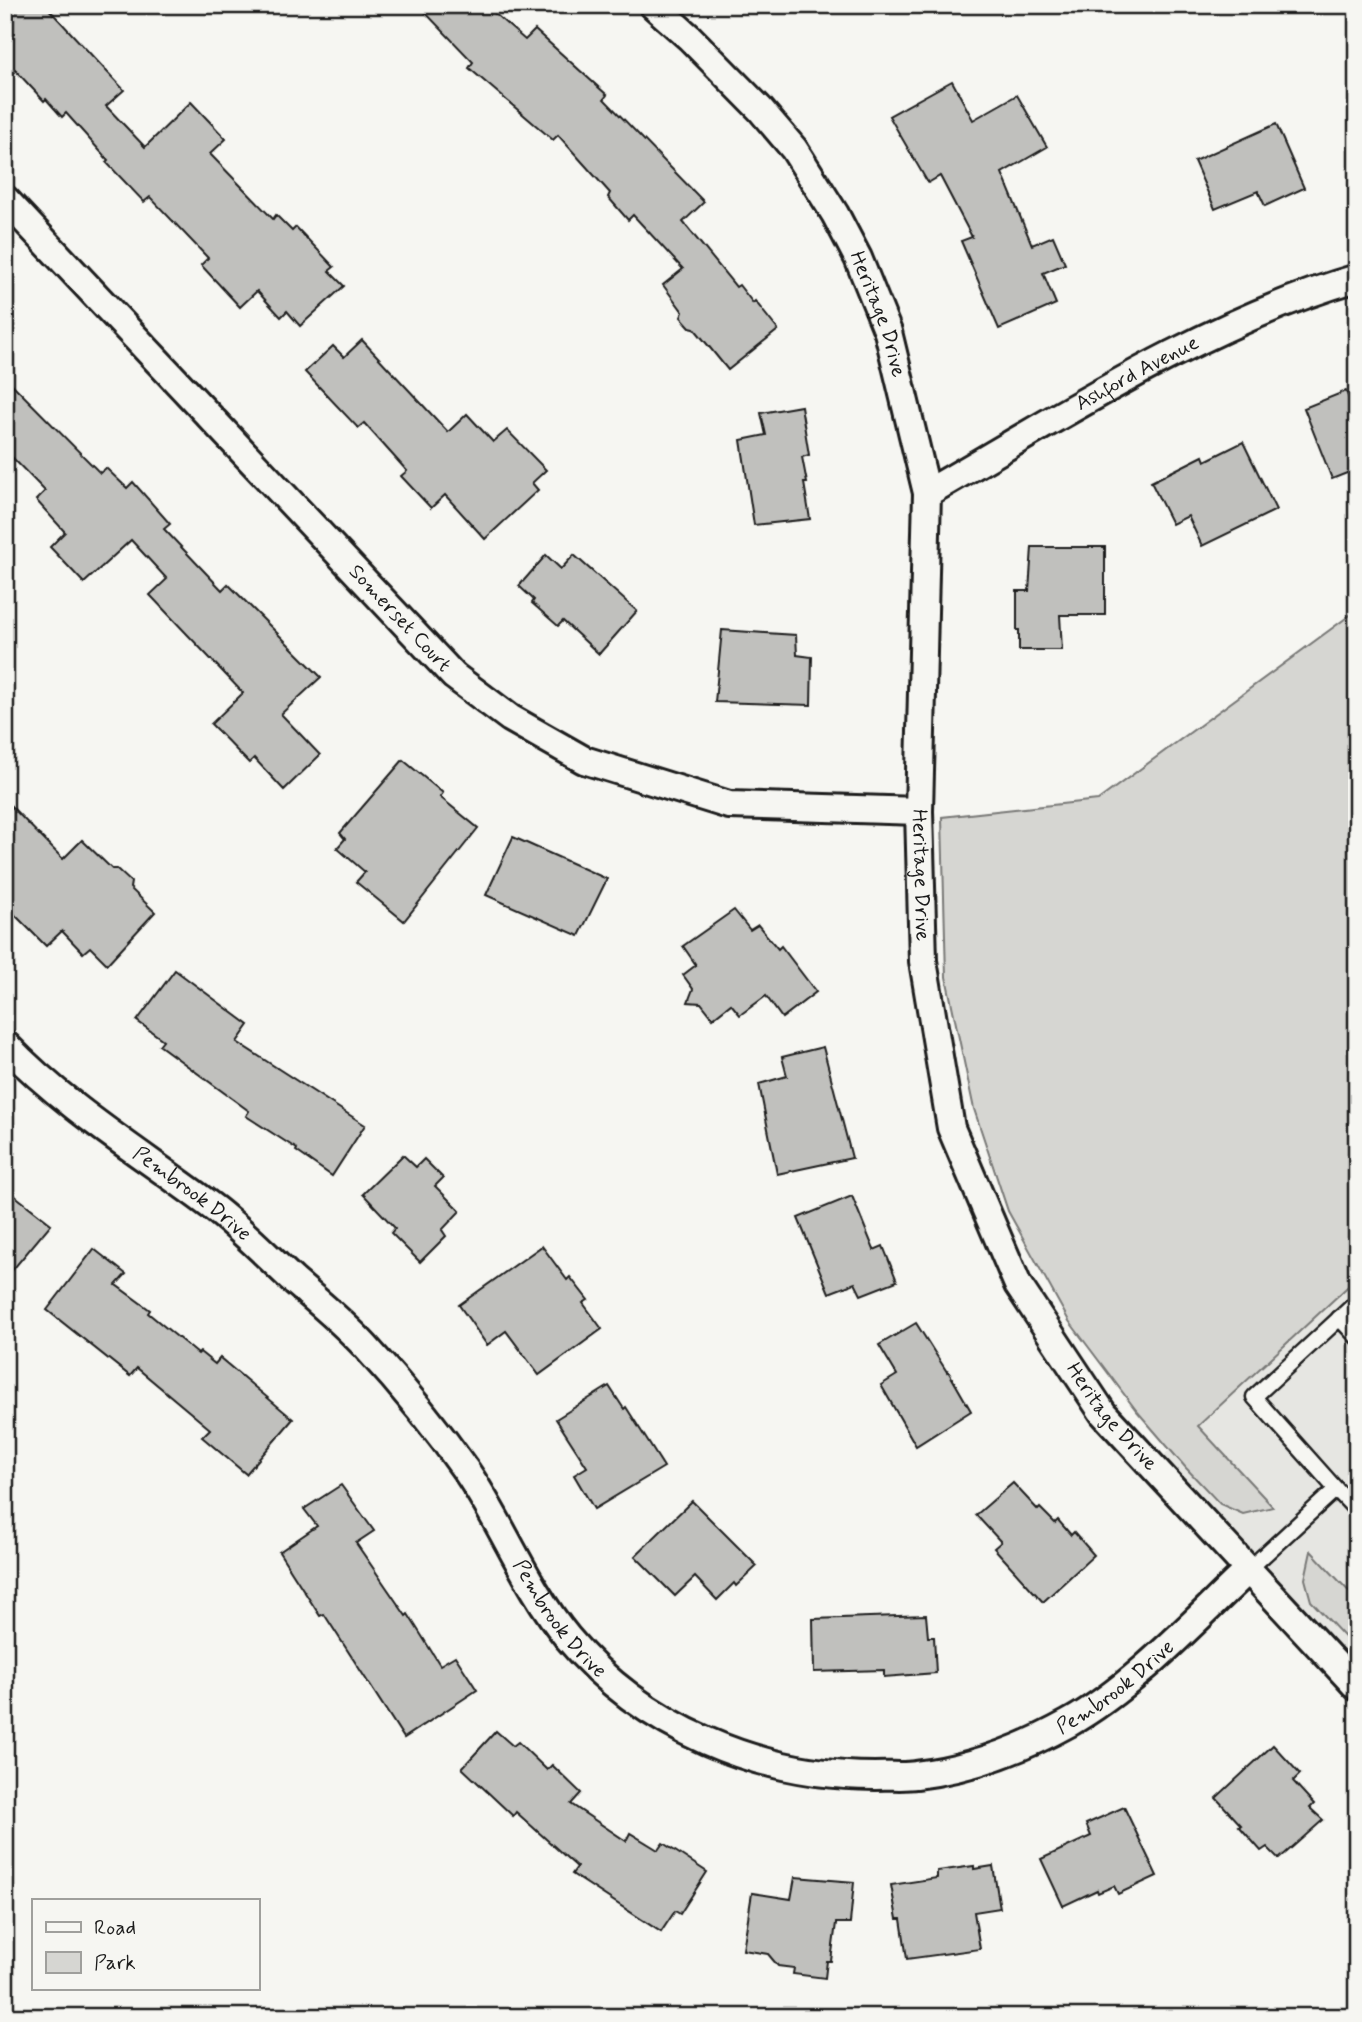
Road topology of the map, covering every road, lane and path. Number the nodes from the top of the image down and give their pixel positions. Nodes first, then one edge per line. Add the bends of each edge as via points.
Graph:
1 (654, 5) edge
2 (5, 199) edge
3 (1357, 278) edge
4 (927, 493) junction
5 (919, 811) junction
6 (5, 1044) edge
7 (1357, 1302) edge
8 (1339, 1318) junction
9 (1357, 1337) edge
10 (1336, 1489) junction
11 (1357, 1511) edge
12 (1247, 1571) junction
13 (1357, 1688) edge

1 - 4 street, Heritage Drive via 760,108 794,149 835,214 888,332
2 - 5 street, Somerset Court via 454,676 510,718 584,760 729,805
3 - 4 street, Ashford Avenue via 1201,340
4 - 5 street, Heritage Drive
5 - 12 street, Heritage Drive via 923,961 951,1128 1018,1285 1103,1413
6 - 12 street, Pembrook Drive via 86,1116 219,1212 363,1343 467,1473 541,1603 590,1663 670,1723 724,1749 809,1772 851,1776 916,1775 984,1760 1037,1740 1102,1702
7 - 8 lane
8 - 9 lane
8 - 10 lane via 1254,1397
10 - 11 lane
10 - 12 lane
12 - 13 street, Heritage Drive

